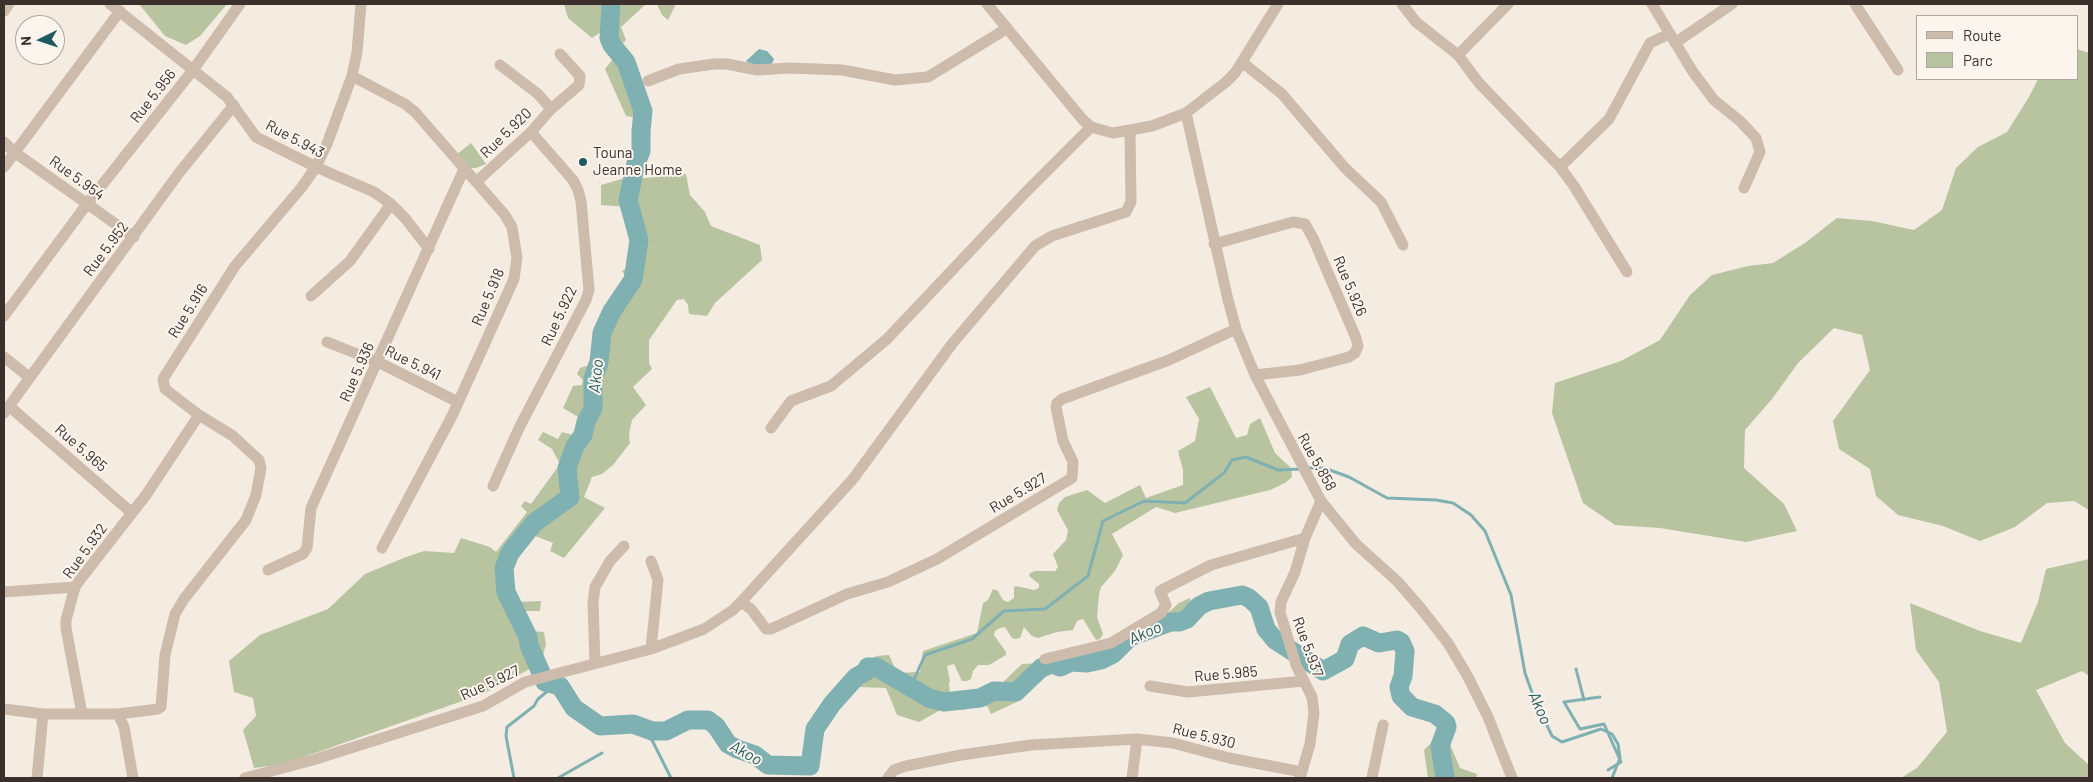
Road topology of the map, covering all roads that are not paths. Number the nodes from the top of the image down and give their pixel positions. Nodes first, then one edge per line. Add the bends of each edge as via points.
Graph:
1 (9, 4) edge
2 (110, 4) edge
3 (240, 4) edge
4 (361, 4) edge
5 (986, 4) edge
6 (1278, 4) edge
7 (1402, 4) edge
8 (1508, 4) edge
9 (1652, 4) edge
10 (1732, 4) edge
11 (1855, 4) edge
12 (4, 11) edge
13 (120, 11) junction
14 (1006, 29) junction
15 (1672, 39) junction
16 (560, 54) dead end
17 (1458, 55) junction
18 (1242, 62) junction
19 (500, 66) dead end
20 (193, 70) junction
21 (1898, 70) dead end
22 (352, 76) junction
23 (648, 80) dead end
24 (234, 105) junction
25 (551, 109) junction
26 (1186, 113) junction
27 (1091, 127) junction
28 (1130, 131) junction
29 (531, 132) junction
30 (4, 142) edge
31 (14, 152) junction
32 (4, 167) edge
33 (316, 167) junction
34 (1560, 167) junction
35 (464, 169) junction
36 (476, 182) junction
37 (1744, 188) dead end
38 (86, 204) junction
39 (391, 204) junction
40 (134, 237) junction
41 (1214, 244) junction
42 (1403, 245) dead end
43 (429, 249) junction
44 (1627, 272) dead end
45 (311, 296) dead end
46 (4, 316) edge
47 (1236, 329) junction
48 (327, 342) dead end
49 (4, 357) edge
50 (378, 362) junction
51 (1255, 375) junction
52 (29, 377) junction
53 (458, 402) junction
54 (6, 409) edge
55 (200, 415) junction
56 (771, 428) dead end
57 (493, 486) dead end
58 (1321, 501) junction
59 (132, 513) junction
60 (1305, 538) junction
61 (624, 546) dead end
62 (382, 548) dead end
63 (651, 561) dead end
64 (268, 570) dead end
65 (75, 587) junction
66 (4, 592) edge
67 (740, 602) junction
68 (651, 649) junction
69 (1045, 659) dead end
70 (595, 663) junction
71 (1304, 681) junction
72 (1150, 686) dead end
73 (4, 709) edge
74 (43, 714) junction
75 (82, 714) junction
76 (118, 714) junction
77 (1382, 725) dead end
78 (1137, 739) junction
79 (1301, 775) edge
80 (37, 778) edge
81 (133, 778) edge
82 (245, 778) edge
83 (888, 778) edge
84 (1132, 778) edge
85 (1372, 778) edge
86 (1512, 778) edge

1 - 12 street
2 - 13 street, Rue 5.943
3 - 20 street, Rue 5.956
4 - 22 street, Rue 5.916 via 358,52
5 - 14 street
6 - 18 street
7 - 17 street via 1416,22
8 - 17 street
9 - 15 street
10 - 15 street
11 - 21 street
13 - 20 street, Rue 5.943
13 - 31 street
14 - 23 street via 928,77 895,80 842,70 757,70 714,64
14 - 27 street
15 - 34 street via 1650,43 1609,119
15 - 37 street via 1714,100 1756,138 1760,152
16 - 25 street via 580,76 579,85
17 - 34 street via 1479,83
18 - 26 street via 1226,82
18 - 42 street via 1282,94 1380,202
19 - 25 street, Rue 5.920 via 538,94
20 - 24 street, Rue 5.943
20 - 38 street, Rue 5.956
22 - 33 street, Rue 5.916
22 - 35 street, Rue 5.918 via 405,104
24 - 33 street, Rue 5.943 via 256,137
24 - 40 street, Rue 5.952
25 - 29 street, Rue 5.920
26 - 28 street
26 - 41 street, Rue 5.858
27 - 28 street via 1113,133
27 - 56 street via 887,339 831,386 791,401
28 - 67 street, Rue 5.927 via 1132,202 1126,212 1052,236 1035,246 952,344 853,480
29 - 36 street, Rue 5.920
29 - 57 street, Rue 5.922 via 578,190 589,290
30 - 31 street, Rue 5.954
31 - 32 street
31 - 38 street, Rue 5.954
33 - 39 street, Rue 5.943 via 374,192
33 - 55 street, Rue 5.916 via 235,266 163,379 165,389
34 - 44 street
35 - 36 street, Rue 5.918
35 - 43 street, Rue 5.936
36 - 53 street, Rue 5.918 via 512,227 516,268 514,279
38 - 40 street, Rue 5.954
38 - 46 street, Rue 5.956
39 - 43 street, Rue 5.943
39 - 45 street via 350,261
40 - 52 street, Rue 5.952
41 - 47 street, Rue 5.858
41 - 51 street, Rue 5.926 via 1293,222 1305,224 1356,338 1358,346 1349,358 1300,370
43 - 50 street, Rue 5.936
47 - 51 street, Rue 5.858
47 - 67 street, Rue 5.927 via 1170,360 1057,402 1063,441 1073,462 1072,478 937,559 888,582 827,602 771,629 766,629 751,609
48 - 50 street, Rue 5.941
49 - 52 street
50 - 53 street, Rue 5.941
50 - 64 street, Rue 5.936 via 311,508 307,548 303,554
51 - 58 street, Rue 5.858
52 - 54 street, Rue 5.952
53 - 62 street, Rue 5.918
54 - 59 street, Rue 5.965
55 - 59 street, Rue 5.932
55 - 76 street, Rue 5.916 via 233,436 259,460 261,468 256,495 246,520 175,614 165,655 161,707
58 - 60 street, Rue 5.937
58 - 86 street, Rue 5.858 via 1356,544 1397,581 1448,643 1488,717
59 - 65 street, Rue 5.932
60 - 69 street via 1211,565 1160,591 1166,605 1162,613 1111,643
60 - 71 street, Rue 5.937 via 1280,612
61 - 70 street via 610,561 595,587
63 - 68 street via 658,580
65 - 66 street
65 - 75 street, Rue 5.932 via 66,628
67 - 68 street, Rue 5.927 via 704,628
68 - 70 street, Rue 5.927
70 - 82 street, Rue 5.927 via 524,682 483,706
71 - 72 street, Rue 5.985 via 1188,692
71 - 79 street, Rue 5.937 via 1312,697 1314,713
73 - 74 street
74 - 75 street
74 - 80 street
75 - 76 street
76 - 81 street via 124,726
77 - 85 street
78 - 79 street, Rue 5.930 via 1173,743
78 - 83 street, Rue 5.930 via 1031,745 961,755 906,766 894,770
78 - 84 street

